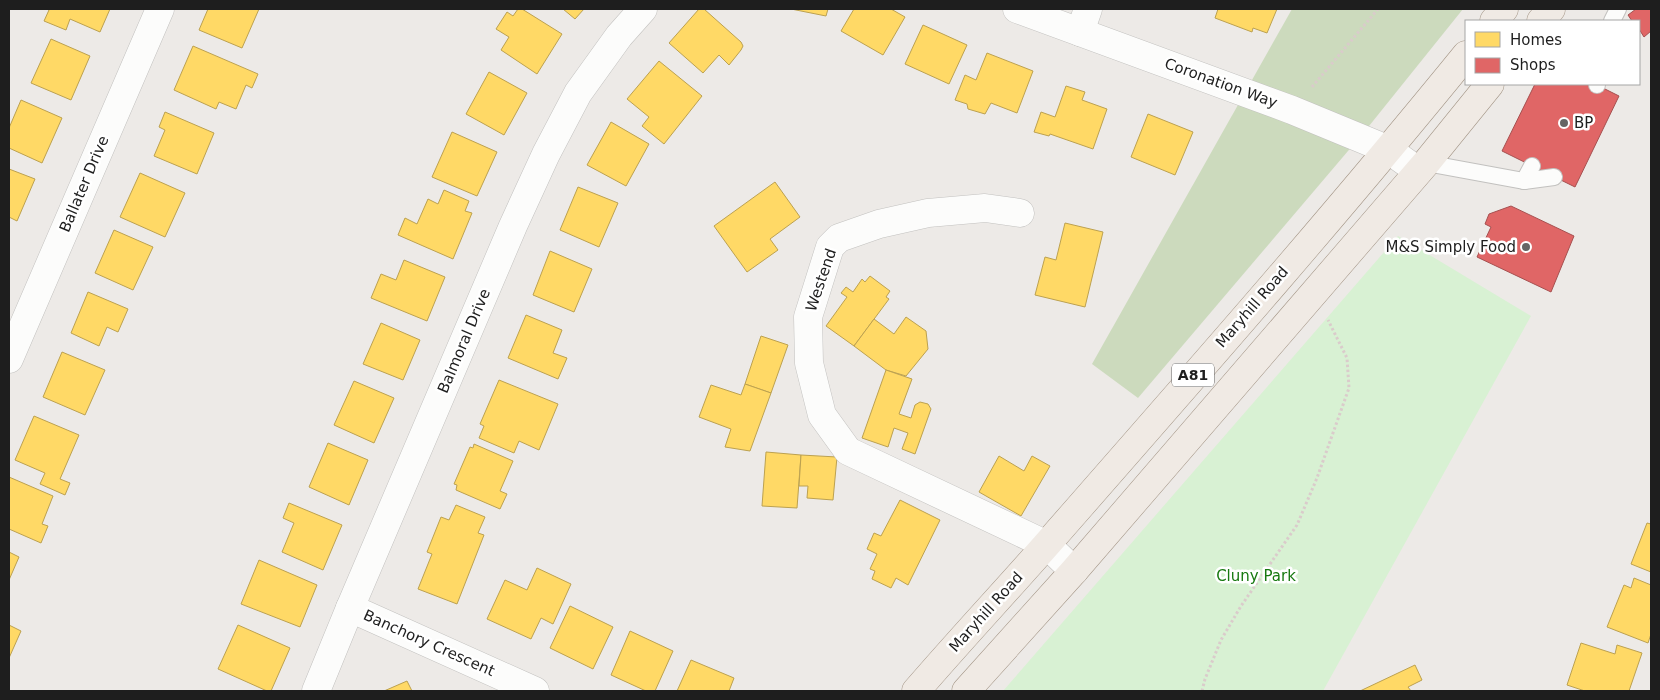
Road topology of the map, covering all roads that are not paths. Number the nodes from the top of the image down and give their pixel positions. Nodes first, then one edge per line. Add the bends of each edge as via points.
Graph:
1 (160, 9) edge
2 (643, 9) edge
3 (1017, 9) edge
4 (1504, 9) edge
5 (1084, 20) edge
6 (1495, 20) edge
7 (1465, 56) edge
8 (1489, 85) edge
9 (1390, 150) junction
10 (1532, 166) dead end
11 (1422, 167) junction
12 (1554, 176) dead end
13 (1524, 181) junction
14 (1020, 213) dead end
15 (9, 359) edge
16 (1046, 544) junction
17 (1074, 571) junction
18 (350, 608) junction
19 (316, 691) edge
20 (535, 691) edge
21 (916, 691) edge
22 (966, 691) edge

1 - 15 street, Ballater Drive
2 - 18 street, Balmoral Drive via 618,36 578,93 546,154
3 - 5 street, Coronation Way
4 - 6 main road
5 - 9 street, Coronation Way
7 - 9 main road, Maryhill Road / A81
8 - 11 main road, A81
9 - 11 street, Coronation Way
9 - 16 main road, Maryhill Road / A81
10 - 13 lane
11 - 13 lane
11 - 17 main road, A81
12 - 13 lane
14 - 16 street, Westend via 985,208 928,213 879,224 839,238 830,247 808,317 809,363 822,415 848,450
16 - 17 street, Westend
16 - 21 main road, Maryhill Road / A81
17 - 22 main road, A81
18 - 19 street, Balmoral Drive
18 - 20 street, Banchory Crescent

